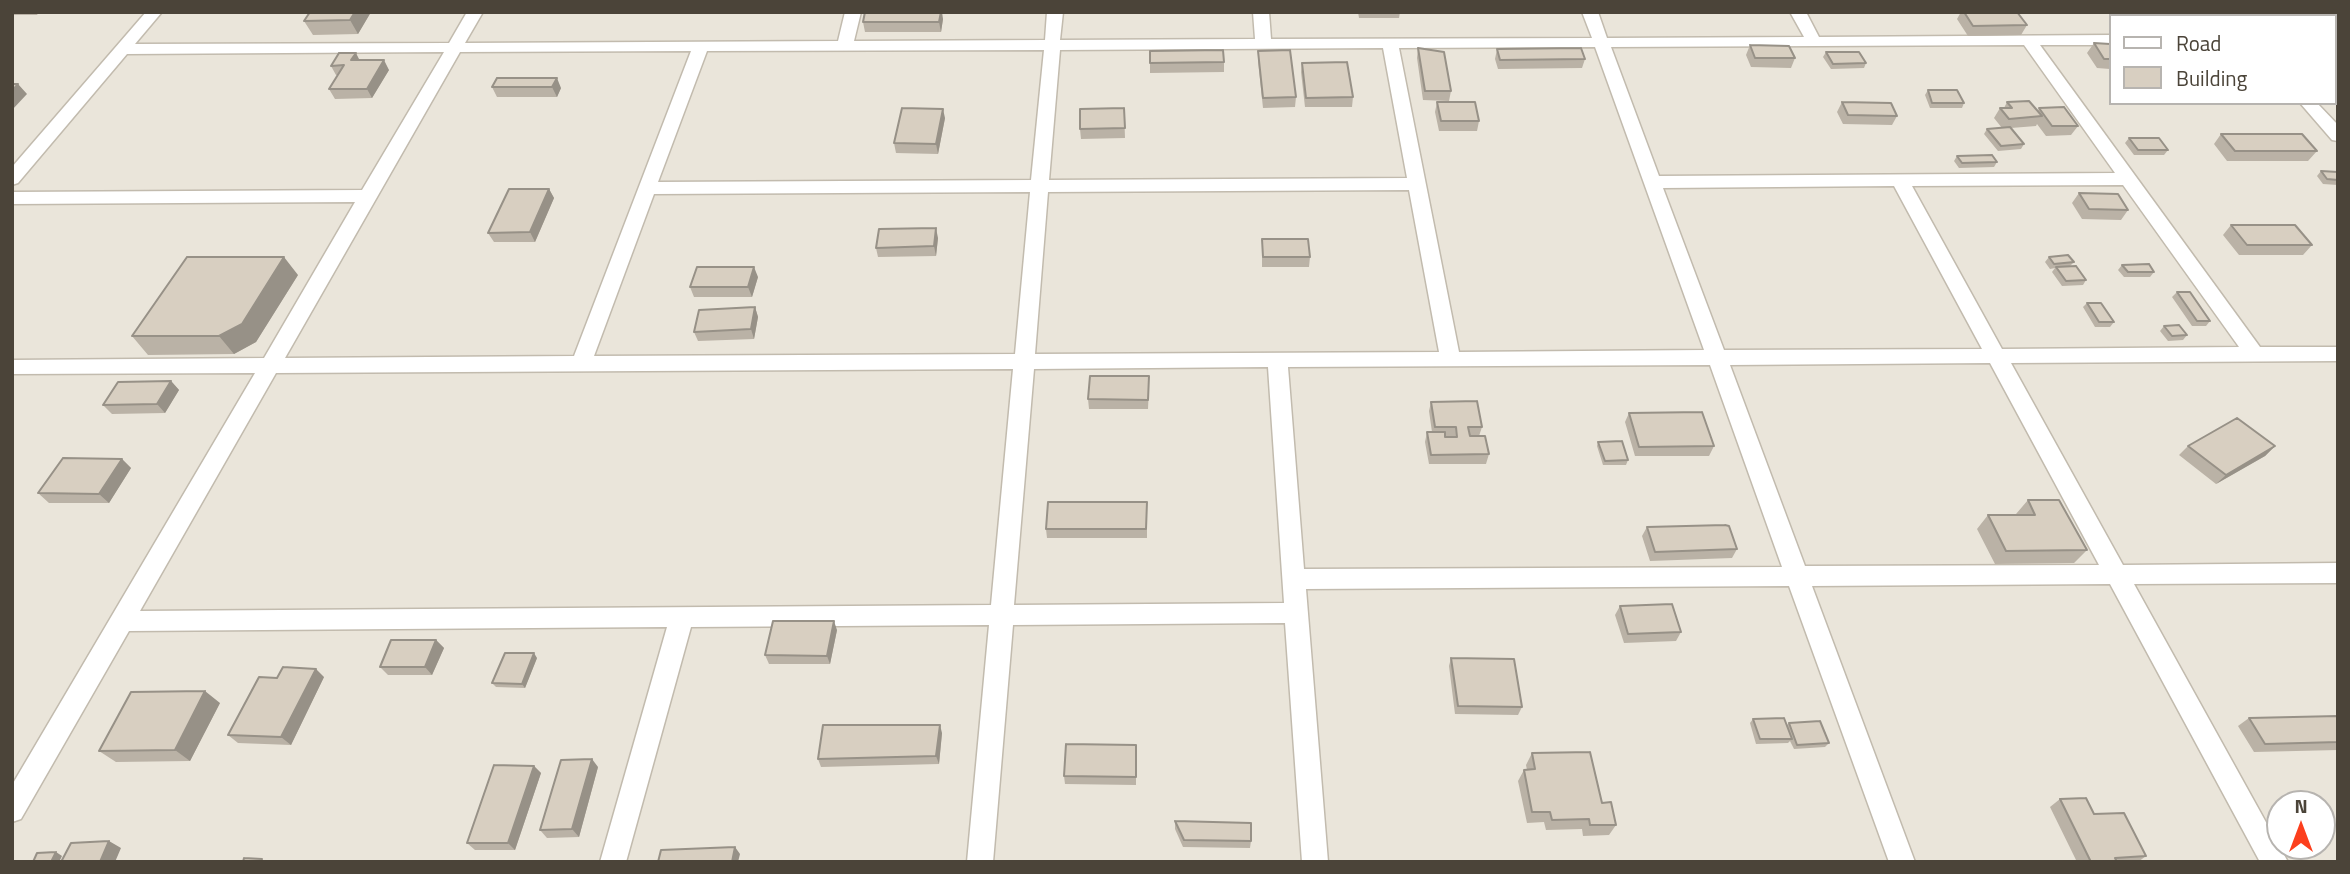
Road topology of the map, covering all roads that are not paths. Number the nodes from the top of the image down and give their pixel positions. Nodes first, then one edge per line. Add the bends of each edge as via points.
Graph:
1 (154, 12) edge
2 (475, 12) edge
3 (853, 12) edge
4 (1055, 12) edge
5 (1261, 12) edge
6 (1591, 12) edge
7 (1798, 12) edge
8 (2028, 40) junction
9 (2108, 40) edge
10 (1814, 41) junction
11 (1601, 42) junction
12 (1263, 43) junction
13 (1390, 43) junction
14 (1052, 44) junction
15 (845, 45) junction
16 (701, 46) junction
17 (455, 47) junction
18 (123, 49) junction
19 (2310, 105) edge
20 (2338, 136) edge
21 (12, 179) edge
22 (2129, 179) junction
23 (1900, 181) junction
24 (1653, 182) junction
25 (1417, 184) junction
26 (1039, 186) junction
27 (647, 188) junction
28 (369, 196) junction
29 (12, 198) edge
30 (2338, 354) edge
31 (2255, 355) junction
32 (1997, 356) junction
33 (1717, 358) junction
34 (1450, 359) junction
35 (1277, 360) junction
36 (1024, 362) junction
37 (580, 364) junction
38 (270, 366) junction
39 (12, 368) edge
40 (2338, 573) edge
41 (2117, 574) junction
42 (1797, 576) junction
43 (1294, 579) junction
44 (1296, 613) junction
45 (1001, 615) junction
46 (682, 617) junction
47 (122, 621) junction
48 (12, 810) edge
49 (613, 862) edge
50 (979, 862) edge
51 (1315, 862) edge
52 (1902, 862) edge
53 (2275, 862) edge

1 - 18 street
2 - 17 street
3 - 15 street
4 - 14 street
5 - 12 street
6 - 11 street
7 - 10 street
8 - 9 street
8 - 10 street
8 - 22 street
10 - 11 street
11 - 13 street
11 - 24 street
12 - 13 street
12 - 14 street
13 - 25 street
14 - 15 street
14 - 26 street
15 - 16 street
16 - 17 street
16 - 27 street
17 - 18 street
17 - 28 street
18 - 21 street
19 - 20 street
22 - 23 street
22 - 31 street
23 - 24 street
23 - 32 street
24 - 33 street
25 - 26 street
25 - 34 street
26 - 27 street
26 - 36 street
27 - 37 street
28 - 29 street
28 - 38 street
30 - 31 street
31 - 32 street
32 - 33 street
32 - 41 street
33 - 34 street
33 - 42 street
34 - 35 street
35 - 36 street
35 - 43 street
36 - 37 street
36 - 45 street
37 - 38 street
38 - 39 street
38 - 47 street
40 - 41 street
41 - 42 street
41 - 53 street
42 - 43 street
42 - 52 street
43 - 44 street
44 - 45 street
44 - 51 street
45 - 46 street
45 - 50 street
46 - 47 street
46 - 49 street
47 - 48 street

